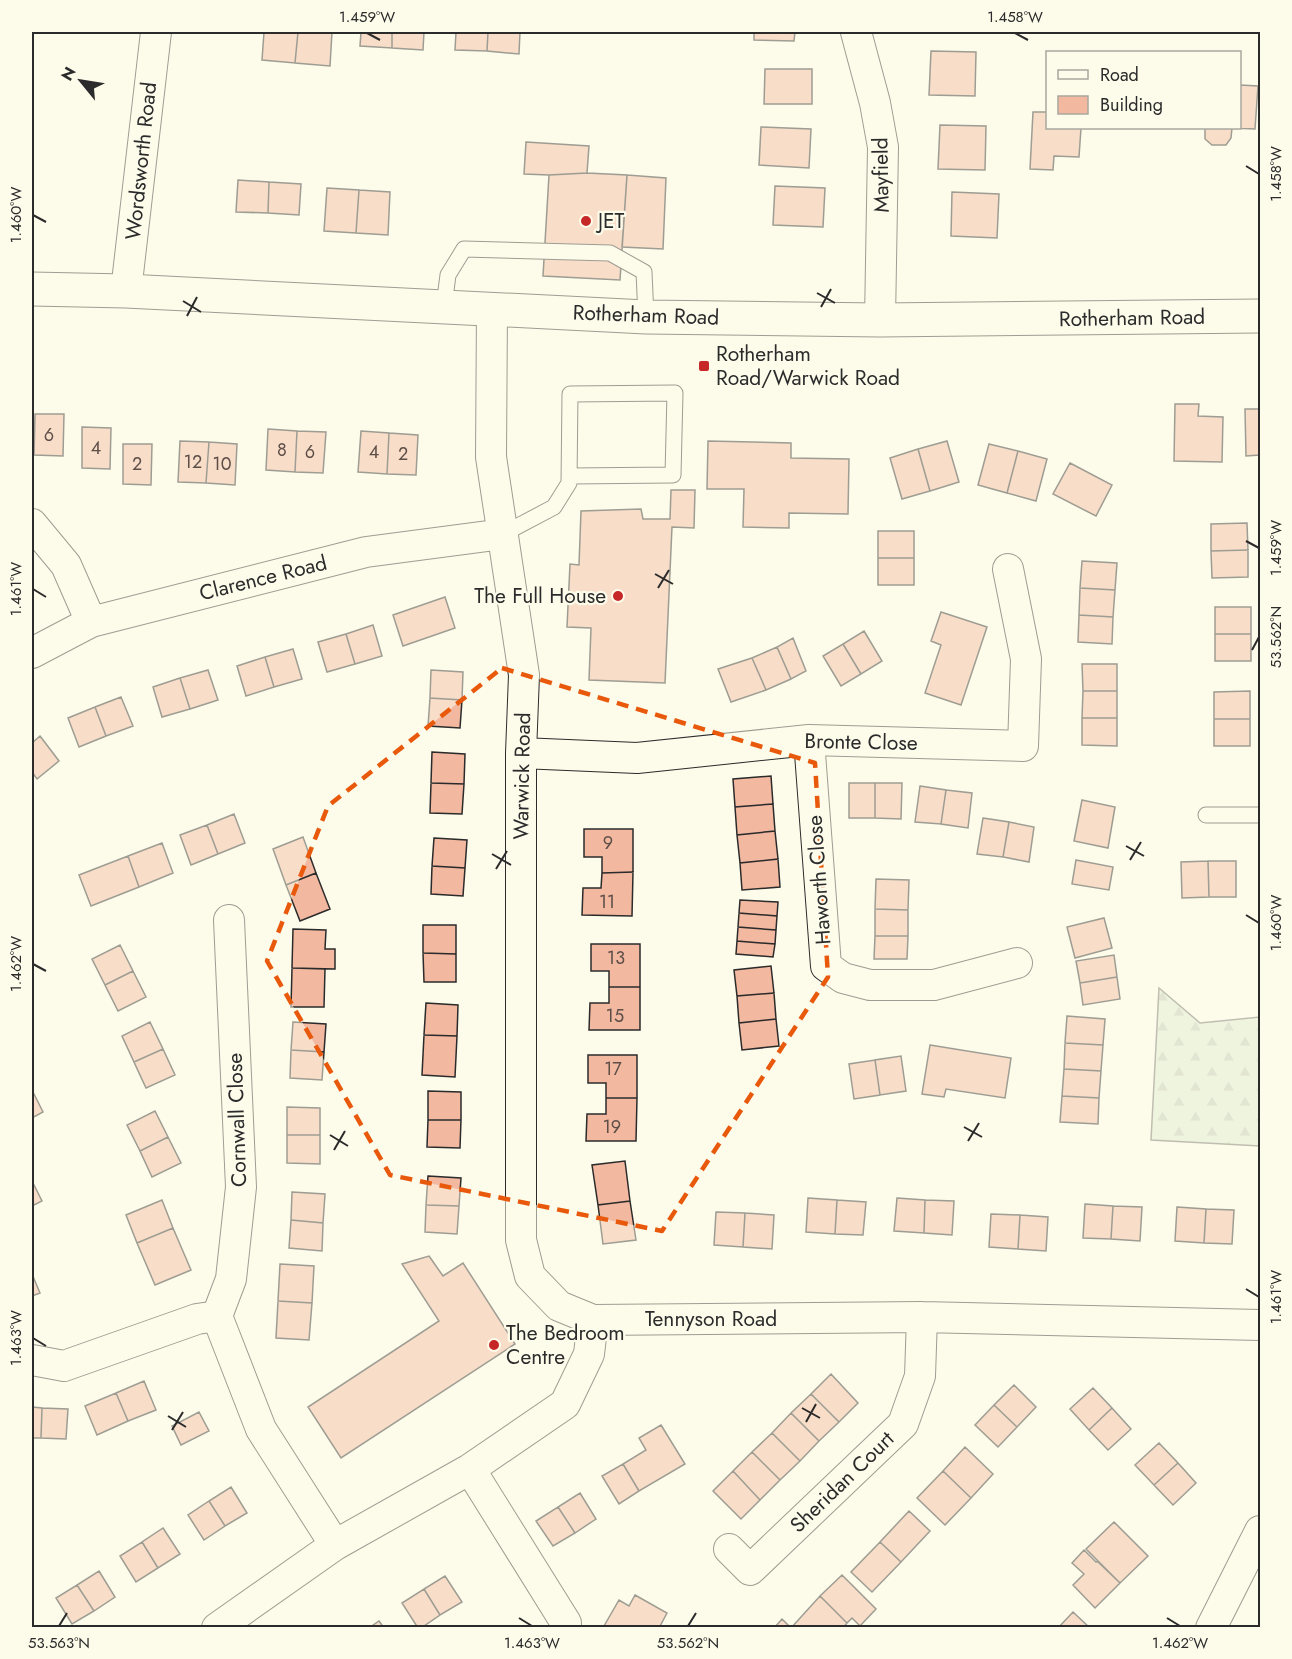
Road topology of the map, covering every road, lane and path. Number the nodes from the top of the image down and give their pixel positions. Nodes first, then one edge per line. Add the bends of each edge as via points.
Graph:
1 (156, 32) edge
2 (856, 32) edge
3 (32, 289) edge
4 (126, 291) junction
5 (444, 306) junction
6 (492, 308) junction
7 (646, 316) junction
8 (1260, 316) edge
9 (880, 320) junction
10 (570, 476) junction
11 (32, 524) edge
12 (503, 534) junction
13 (1008, 569) dead end
14 (91, 622) junction
15 (32, 653) edge
16 (809, 740) junction
17 (521, 753) junction
18 (1206, 815) dead end
19 (1260, 815) edge
20 (229, 920) dead end
21 (1017, 963) dead end
22 (217, 1316) junction
23 (922, 1317) junction
24 (593, 1320) junction
25 (1260, 1325) edge
26 (32, 1360) edge
27 (470, 1469) junction
28 (1260, 1531) edge
29 (335, 1545) junction
30 (729, 1549) dead end
31 (218, 1628) edge
32 (567, 1628) edge
33 (1211, 1628) edge

1 - 4 street, Wordsworth Road
2 - 9 street, Mayfield via 883,147
3 - 4 main road, Rotherham Road
4 - 5 main road, Rotherham Road
5 - 6 main road, Rotherham Road
5 - 7 lane via 448,275 464,249 610,253 644,272
6 - 7 main road, Rotherham Road
6 - 12 street, Warwick Road via 491,457
7 - 9 main road, Rotherham Road
8 - 9 main road, Rotherham Road
10 - 10 lane via 570,394 675,393 673,475
10 - 12 lane via 554,507
11 - 14 street via 66,565
12 - 14 street, Clarence Road via 366,552
12 - 17 street, Warwick Road via 524,675
13 - 16 street, Bronte Close via 1026,659 1023,747
14 - 15 street, Clarence Road
16 - 17 street, Bronte Close via 637,758
16 - 21 street, Haworth Close via 826,966 843,978 870,985 934,985
17 - 24 street, Warwick Road via 521,1240 530,1276 559,1306
18 - 19 lane
20 - 22 street, Cornwall Close via 241,1187 231,1279
22 - 26 street via 196,1319 64,1366
22 - 29 street via 261,1429
23 - 24 street, Tennyson Road
23 - 25 street, Tennyson Road
23 - 30 street, Sheridan Court via 920,1376 903,1424 750,1570
24 - 27 street via 589,1354 565,1404
27 - 29 street
27 - 32 street
28 - 33 street
29 - 31 street

